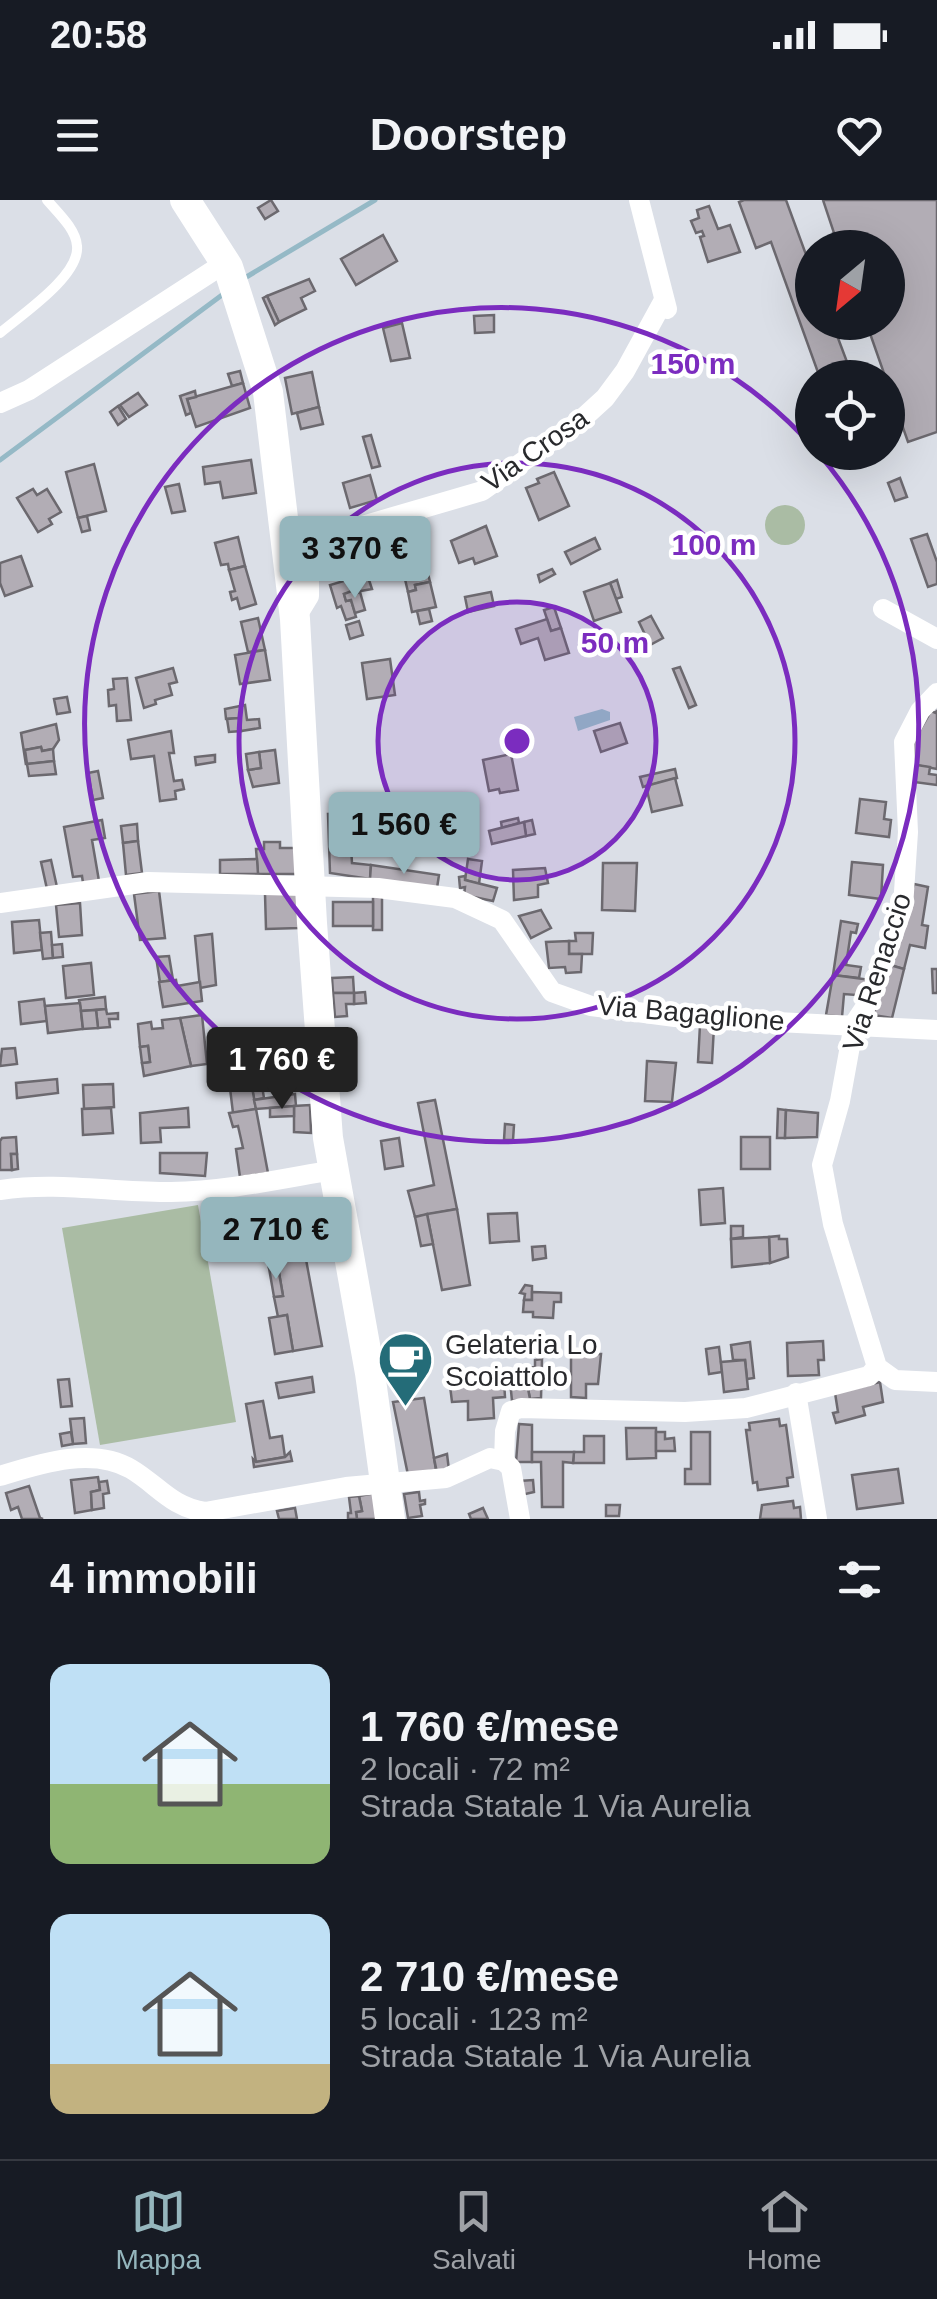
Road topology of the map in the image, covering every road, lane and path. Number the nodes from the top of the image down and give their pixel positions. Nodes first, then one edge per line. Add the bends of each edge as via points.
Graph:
1 (48, 200) edge
2 (185, 200) edge
3 (639, 200) edge
4 (226, 265) junction
5 (0, 332) edge
6 (0, 403) edge
7 (884, 609) dead end
8 (295, 619) junction
9 (937, 639) edge
10 (937, 693) edge
11 (310, 886) junction
12 (0, 904) edge
13 (854, 1024) junction
14 (937, 1030) edge
15 (334, 1170) junction
16 (0, 1190) edge
17 (878, 1367) junction
18 (937, 1382) edge
19 (796, 1393) junction
20 (504, 1461) junction
21 (0, 1476) edge
22 (385, 1483) junction
23 (390, 1519) edge
24 (520, 1519) edge
25 (816, 1519) edge

1 - 5 lane via 78,248 70,272
2 - 4 main road
3 - 8 street, Via Crosa via 666,306 605,398 482,491 328,536 309,560 309,596
4 - 6 street
4 - 8 main road via 268,392
7 - 9 street
8 - 11 main road
10 - 13 street, Via Renaccio via 904,742 903,906 870,1000
11 - 12 street, Via Bagaglione via 148,882
11 - 13 street, Via Bagaglione via 455,898 502,920 552,992 591,1006 674,1017
11 - 15 main road
13 - 14 street, Via Bagaglione
13 - 17 street, Via Renaccio via 822,1165 833,1224
15 - 16 street via 200,1192
15 - 22 main road
17 - 18 street via 894,1380
17 - 19 street via 869,1376
19 - 20 street via 746,1408 685,1412 521,1408 511,1411 504,1431
19 - 25 street
20 - 22 street via 490,1458 446,1478
20 - 24 street
21 - 22 street via 44,1462 114,1462 186,1510 205,1512
22 - 23 main road

